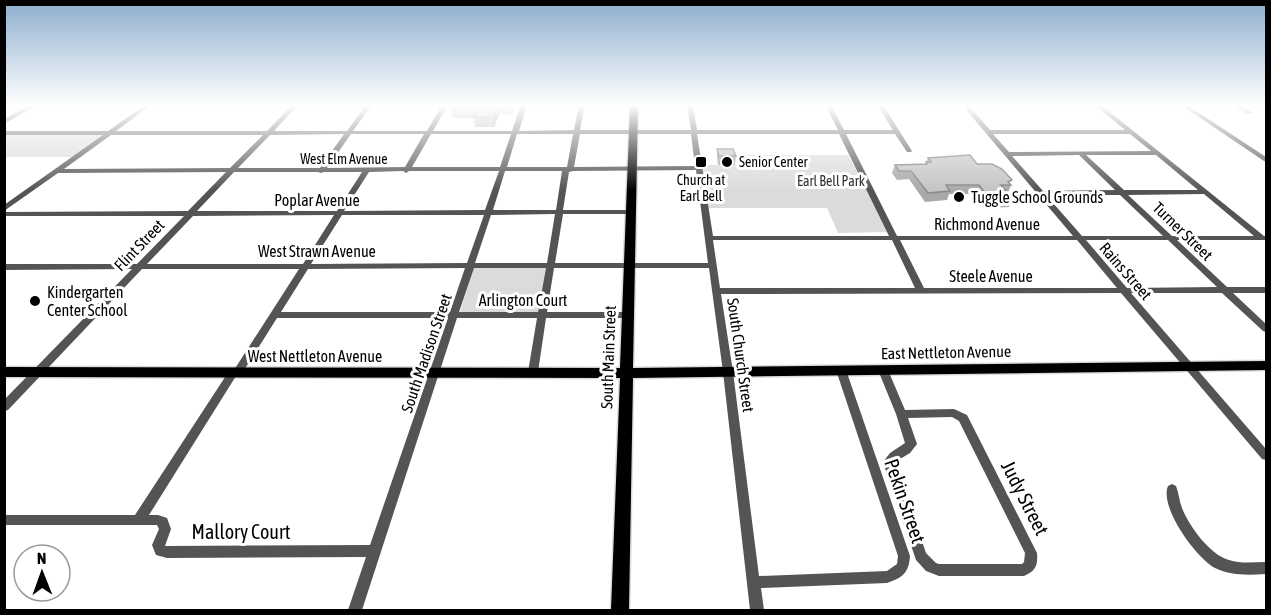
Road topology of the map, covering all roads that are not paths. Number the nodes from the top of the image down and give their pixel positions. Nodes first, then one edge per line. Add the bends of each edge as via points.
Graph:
1 (268, 133) edge
2 (108, 134) edge
3 (347, 134) edge
4 (429, 134) edge
5 (515, 134) edge
6 (577, 134) edge
7 (633, 134) edge
8 (692, 134) edge
9 (843, 134) edge
10 (897, 134) edge
11 (990, 134) edge
12 (1133, 134) edge
13 (1227, 134) edge
14 (909, 151) dead end
15 (1080, 153) junction
16 (1157, 153) junction
17 (1008, 154) junction
18 (1266, 160) edge
19 (698, 168) junction
20 (632, 169) junction
21 (504, 170) junction
22 (568, 170) junction
23 (56, 171) junction
24 (231, 171) junction
25 (321, 171) junction
26 (366, 171) junction
27 (406, 171) junction
28 (1121, 192) junction
29 (1205, 192) junction
30 (1041, 193) junction
31 (4, 209) edge
32 (630, 212) junction
33 (339, 213) junction
34 (489, 213) junction
35 (559, 213) junction
36 (4, 214) edge
37 (189, 214) junction
38 (895, 237) junction
39 (1168, 237) junction
40 (708, 238) junction
41 (1079, 239) junction
42 (1265, 239) edge
43 (550, 265) junction
44 (629, 265) junction
45 (712, 265) junction
46 (305, 266) junction
47 (471, 266) junction
48 (4, 267) edge
49 (138, 267) junction
50 (1122, 290) junction
51 (1223, 290) junction
52 (1266, 290) edge
53 (716, 291) junction
54 (921, 291) junction
55 (274, 315) junction
56 (455, 315) junction
57 (542, 315) junction
58 (628, 315) junction
59 (1266, 329) edge
60 (1189, 366) junction
61 (1266, 366) edge
62 (841, 370) junction
63 (883, 370) junction
64 (4, 372) edge
65 (38, 372) junction
66 (436, 372) junction
67 (533, 372) junction
68 (728, 372) junction
69 (235, 373) junction
70 (626, 373) junction
71 (4, 407) edge
72 (901, 414) junction
73 (1266, 456) edge
74 (1172, 489) dead end
75 (140, 518) junction
76 (4, 520) edge
77 (375, 551) junction
78 (1266, 568) edge
79 (753, 582) junction
80 (356, 610) edge
81 (620, 610) edge
82 (757, 610) edge

1 - 24 street, Flint Street
2 - 23 street
3 - 25 street
4 - 27 street
5 - 21 street, South Madison Street
6 - 22 street
7 - 20 main road, South Main Street
8 - 19 street, South Church Street
9 - 38 street
10 - 14 street
11 - 17 street, Rains Street
12 - 16 street
13 - 18 street
15 - 16 street
15 - 17 street
15 - 28 street, Turner Street
16 - 29 street
17 - 30 street, Rains Street
19 - 20 street, West Elm Avenue
19 - 40 street, South Church Street
20 - 22 street, West Elm Avenue
20 - 32 main road, South Main Street
21 - 22 street, West Elm Avenue
21 - 27 street, West Elm Avenue
21 - 34 street, South Madison Street
22 - 35 street
23 - 24 street, West Elm Avenue
23 - 31 street
24 - 25 street, West Elm Avenue
24 - 37 street, Flint Street
25 - 26 street, West Elm Avenue
26 - 27 street, West Elm Avenue
26 - 33 street
28 - 29 street
28 - 30 street
28 - 39 street, Turner Street
29 - 42 street
30 - 41 street, Rains Street
32 - 35 street, Poplar Avenue
32 - 44 main road, South Main Street
33 - 34 street, Poplar Avenue
33 - 37 street, Poplar Avenue
33 - 46 street
34 - 35 street, Poplar Avenue
34 - 47 street, South Madison Street
35 - 43 street
36 - 37 street, Poplar Avenue
37 - 49 street, Flint Street
38 - 40 street, Richmond Avenue
38 - 41 street, Richmond Avenue
38 - 54 street
39 - 41 street, Richmond Avenue
39 - 42 street, Richmond Avenue
39 - 51 street, Turner Street
40 - 45 street, South Church Street
41 - 50 street, Rains Street
43 - 44 street, West Strawn Avenue
43 - 47 street, West Strawn Avenue
43 - 57 street
44 - 45 street, West Strawn Avenue
44 - 58 main road, South Main Street
45 - 53 street, South Church Street
46 - 47 street, West Strawn Avenue
46 - 49 street, West Strawn Avenue
46 - 55 street
47 - 56 street, South Madison Street
48 - 49 street, West Strawn Avenue
49 - 65 street, Flint Street
50 - 51 street, Steele Avenue
50 - 54 street, Steele Avenue
50 - 60 street, Rains Street
51 - 52 street, Steele Avenue
51 - 59 street, Turner Street
53 - 54 street, Steele Avenue
53 - 68 street, South Church Street
55 - 56 street, Arlington Court
55 - 69 street
56 - 57 street, Arlington Court
56 - 66 street, South Madison Street
57 - 58 street, Arlington Court
57 - 67 street
58 - 70 main road, South Main Street
60 - 61 main road, East Nettleton Avenue
60 - 63 main road, East Nettleton Avenue
60 - 73 street, Rains Street
62 - 63 main road, East Nettleton Avenue
62 - 68 main road, East Nettleton Avenue
62 - 79 street, Pekin Street via 904,565 888,576
63 - 72 street, Judy Street
64 - 65 main road, West Nettleton Avenue
65 - 69 main road, West Nettleton Avenue
65 - 71 street, Flint Street
66 - 67 main road, West Nettleton Avenue
66 - 69 main road, West Nettleton Avenue
66 - 77 street, South Madison Street
67 - 70 main road, West Nettleton Avenue
68 - 70 main road, East Nettleton Avenue
68 - 79 street, South Church Street
69 - 75 street
70 - 81 main road, South Main Street
72 - 72 street, Judy Street via 954,413 963,418 1031,553 1029,568 939,570 925,562 889,465 895,454 911,444
74 - 78 street via 1180,517 1213,560 1237,568
75 - 76 street
75 - 77 street, Mallory Court via 163,522 165,529 158,544 161,551 167,552
77 - 80 street, South Madison Street
79 - 82 street, South Church Street

